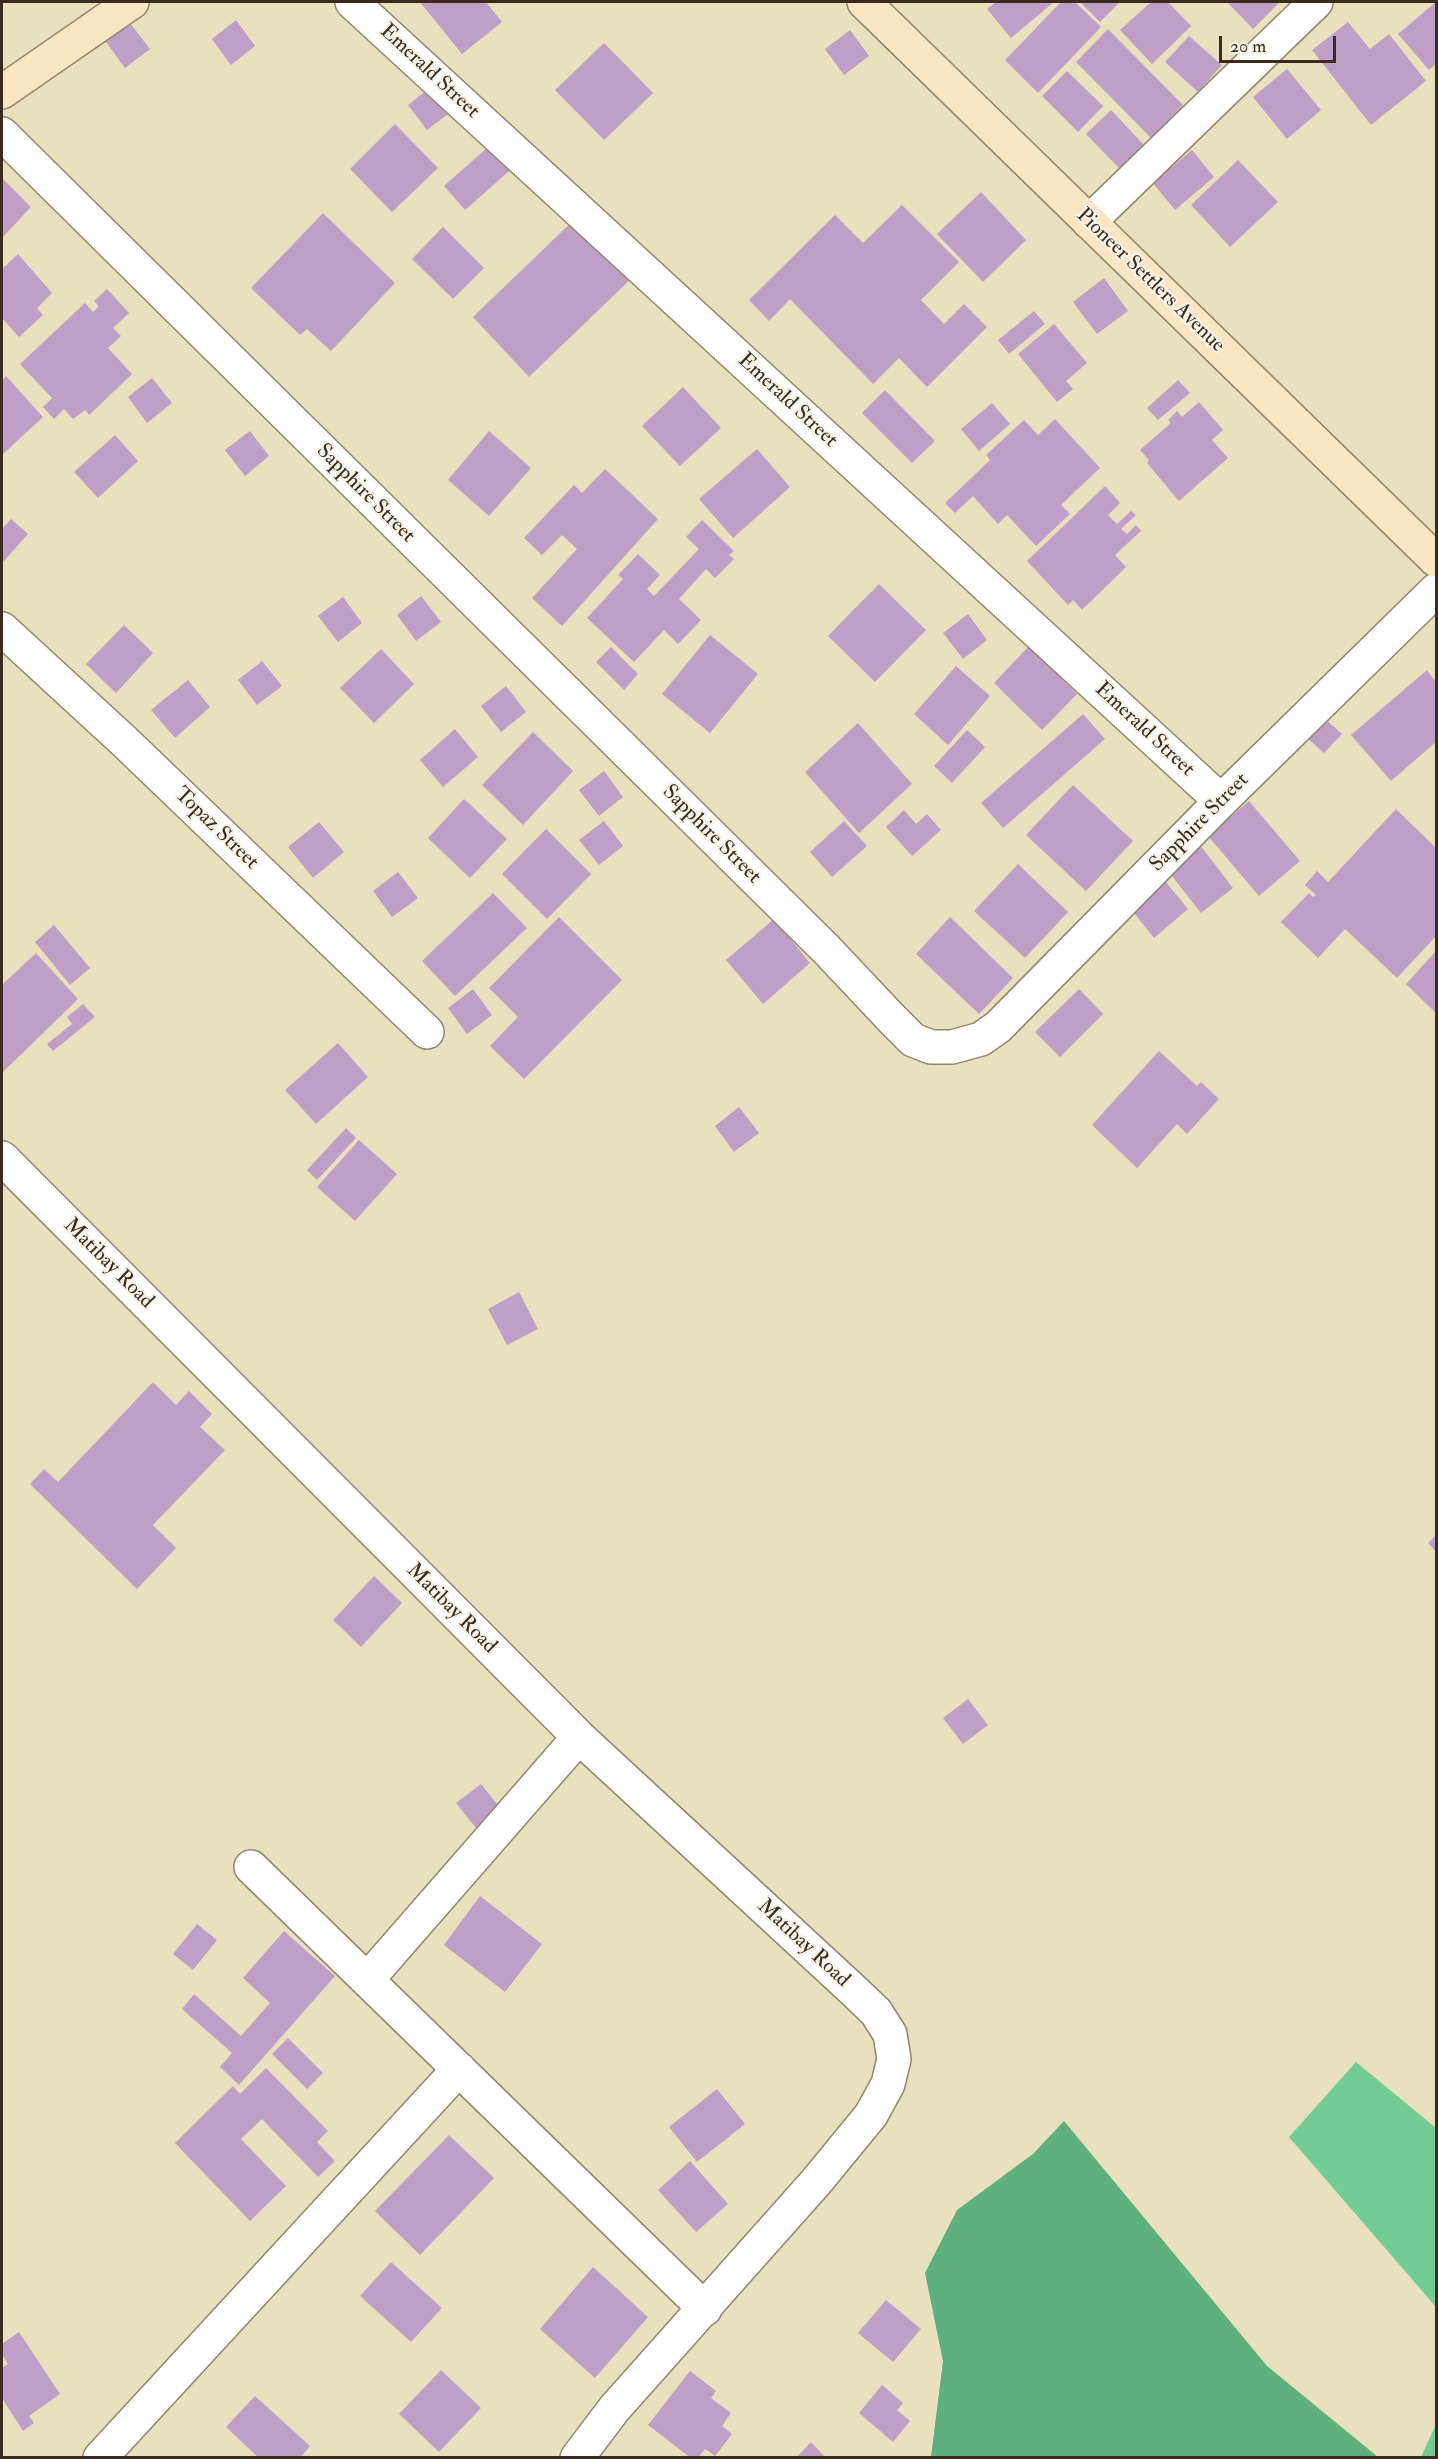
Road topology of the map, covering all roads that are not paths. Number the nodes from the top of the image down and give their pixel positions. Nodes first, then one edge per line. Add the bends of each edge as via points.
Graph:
1 (132, 2) edge
2 (352, 2) edge
3 (864, 2) edge
4 (1316, 2) edge
5 (2, 92) edge
6 (2, 134) edge
7 (1089, 222) junction
8 (1437, 560) edge
9 (1437, 590) edge
10 (2, 629) edge
11 (1221, 801) junction
12 (427, 1032) dead end
13 (2, 1158) edge
14 (579, 1737) junction
15 (251, 1867) dead end
16 (367, 1980) junction
17 (459, 2069) junction
18 (705, 2309) junction
19 (100, 2457) edge
20 (577, 2457) edge

1 - 5 street
2 - 11 street, Emerald Street
3 - 7 street, Pioneer Settlers Avenue
4 - 7 street
6 - 11 street, Sapphire Street via 914,1040 931,1047 952,1047 981,1039 998,1027
7 - 8 street, Pioneer Settlers Avenue
9 - 11 street, Sapphire Street
10 - 12 street, Topaz Street
13 - 14 street, Matibay Road
14 - 16 street
14 - 18 street, Matibay Road via 876,2012 890,2034 894,2059 888,2084 871,2115
15 - 16 street
16 - 17 street
17 - 18 street
17 - 19 street
18 - 20 street via 614,2409

